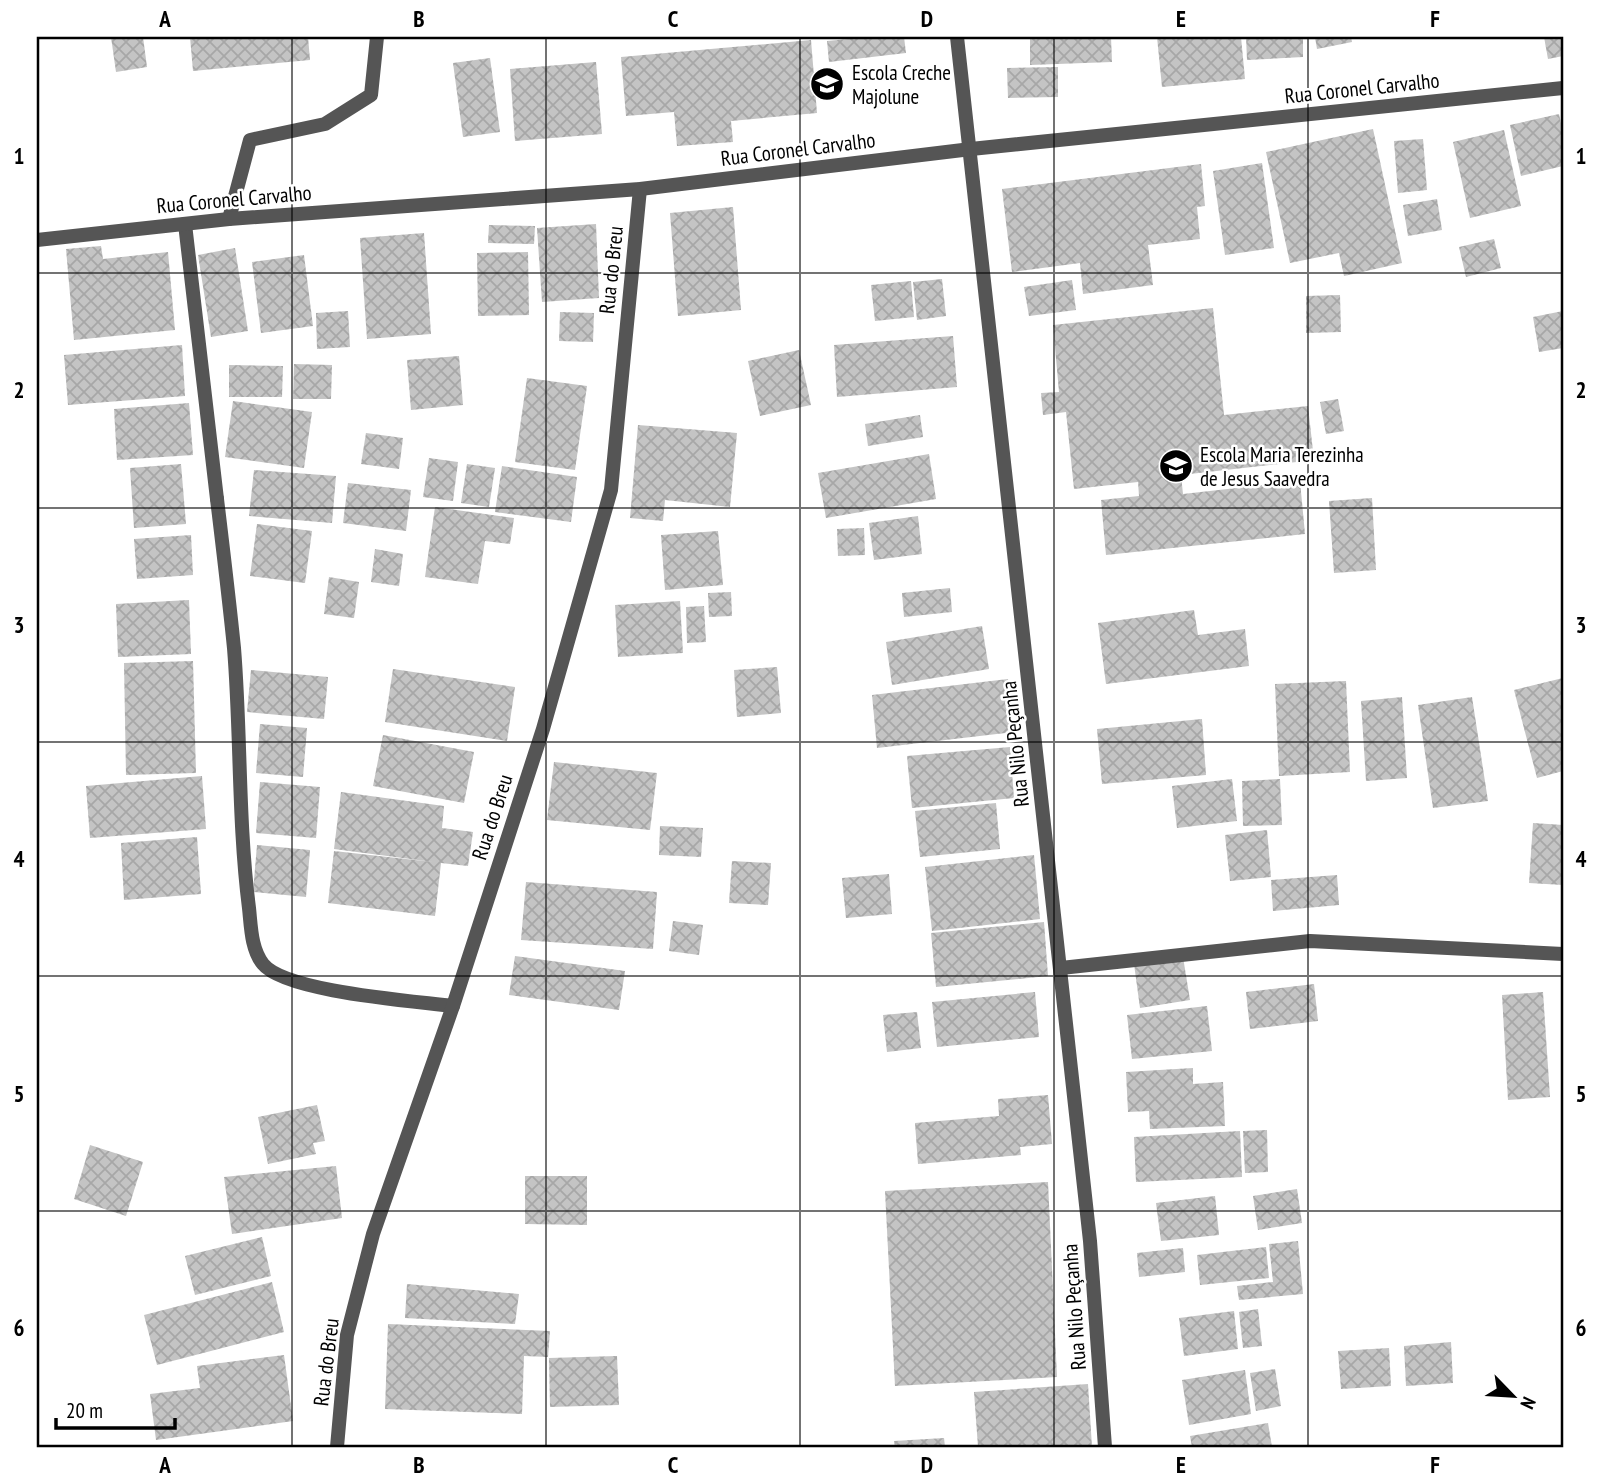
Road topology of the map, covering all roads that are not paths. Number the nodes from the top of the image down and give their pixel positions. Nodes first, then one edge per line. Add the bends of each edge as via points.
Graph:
1 (377, 37) edge
2 (957, 37) edge
3 (1563, 88) edge
4 (971, 149) junction
5 (640, 189) junction
6 (229, 219) junction
7 (186, 224) junction
8 (37, 240) edge
9 (1563, 954) edge
10 (1061, 968) junction
11 (453, 1006) junction
12 (337, 1447) edge
13 (1105, 1447) edge

1 - 6 street via 371,95 325,124 250,140
2 - 4 street, Rua Nilo Peçanha
3 - 4 street, Rua Coronel Carvalho
4 - 5 street, Rua Coronel Carvalho
4 - 10 street, Rua Nilo Peçanha
5 - 6 street, Rua Coronel Carvalho
5 - 11 street, Rua do Breu via 611,490 543,729
6 - 7 street, Rua Coronel Carvalho
7 - 8 street, Rua Coronel Carvalho
7 - 11 street via 234,648 245,879 254,945 263,965 299,982
9 - 10 street via 1310,941
10 - 13 street, Rua Nilo Peçanha via 1090,1241
11 - 12 street, Rua do Breu via 373,1234 347,1335

